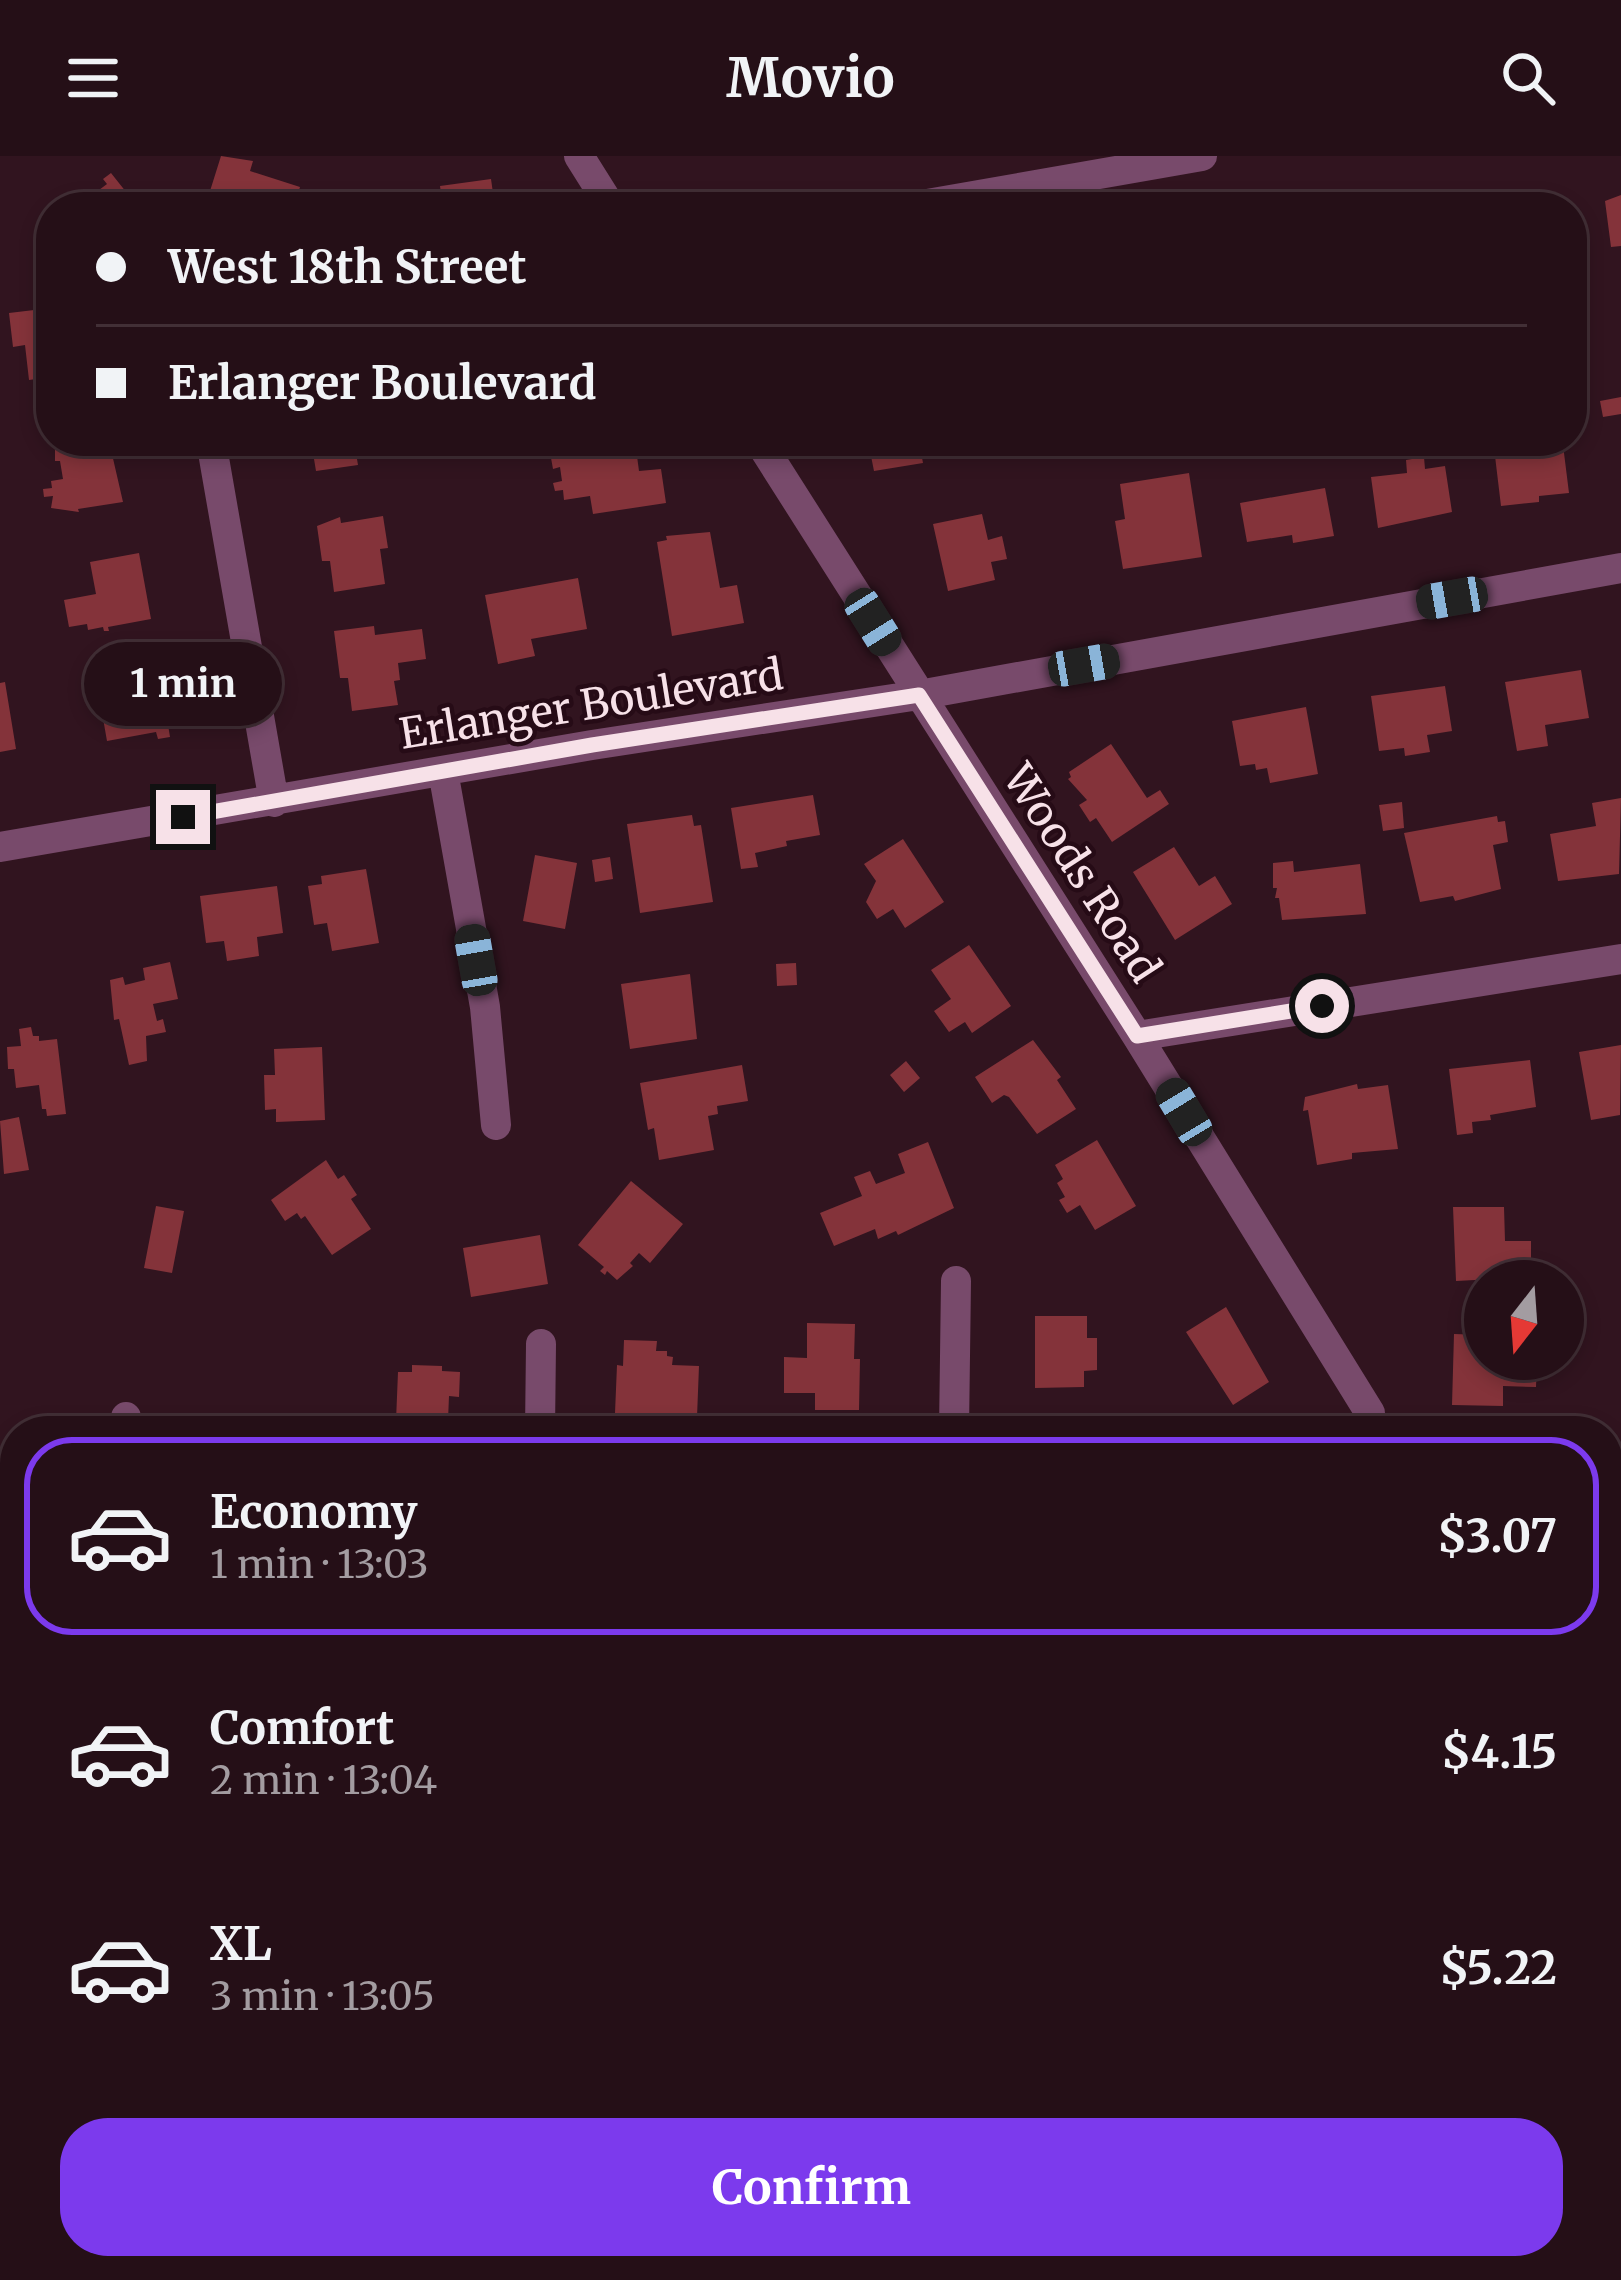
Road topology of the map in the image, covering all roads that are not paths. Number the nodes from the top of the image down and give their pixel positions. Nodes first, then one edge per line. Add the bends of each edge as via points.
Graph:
1 (579, 156) edge
2 (1202, 156) edge
3 (602, 192) edge
4 (996, 192) edge
5 (214, 456) edge
6 (768, 456) edge
7 (1621, 568) edge
8 (919, 695) junction
9 (443, 771) junction
10 (274, 802) junction
11 (0, 847) edge
12 (1621, 958) edge
13 (1137, 1036) junction
14 (496, 1125) dead end
15 (956, 1281) dead end
16 (541, 1344) dead end
17 (540, 1416) edge
18 (954, 1416) edge
19 (1366, 1416) edge

1 - 3 street
2 - 4 street
5 - 10 street
6 - 8 street, Woods Road
7 - 8 street, Erlanger Boulevard
8 - 9 street, Erlanger Boulevard
8 - 13 street, Woods Road
9 - 10 street, Erlanger Boulevard
9 - 14 street
10 - 11 street, Erlanger Boulevard
12 - 13 street
13 - 19 street, Woods Road
15 - 18 street
16 - 17 street

